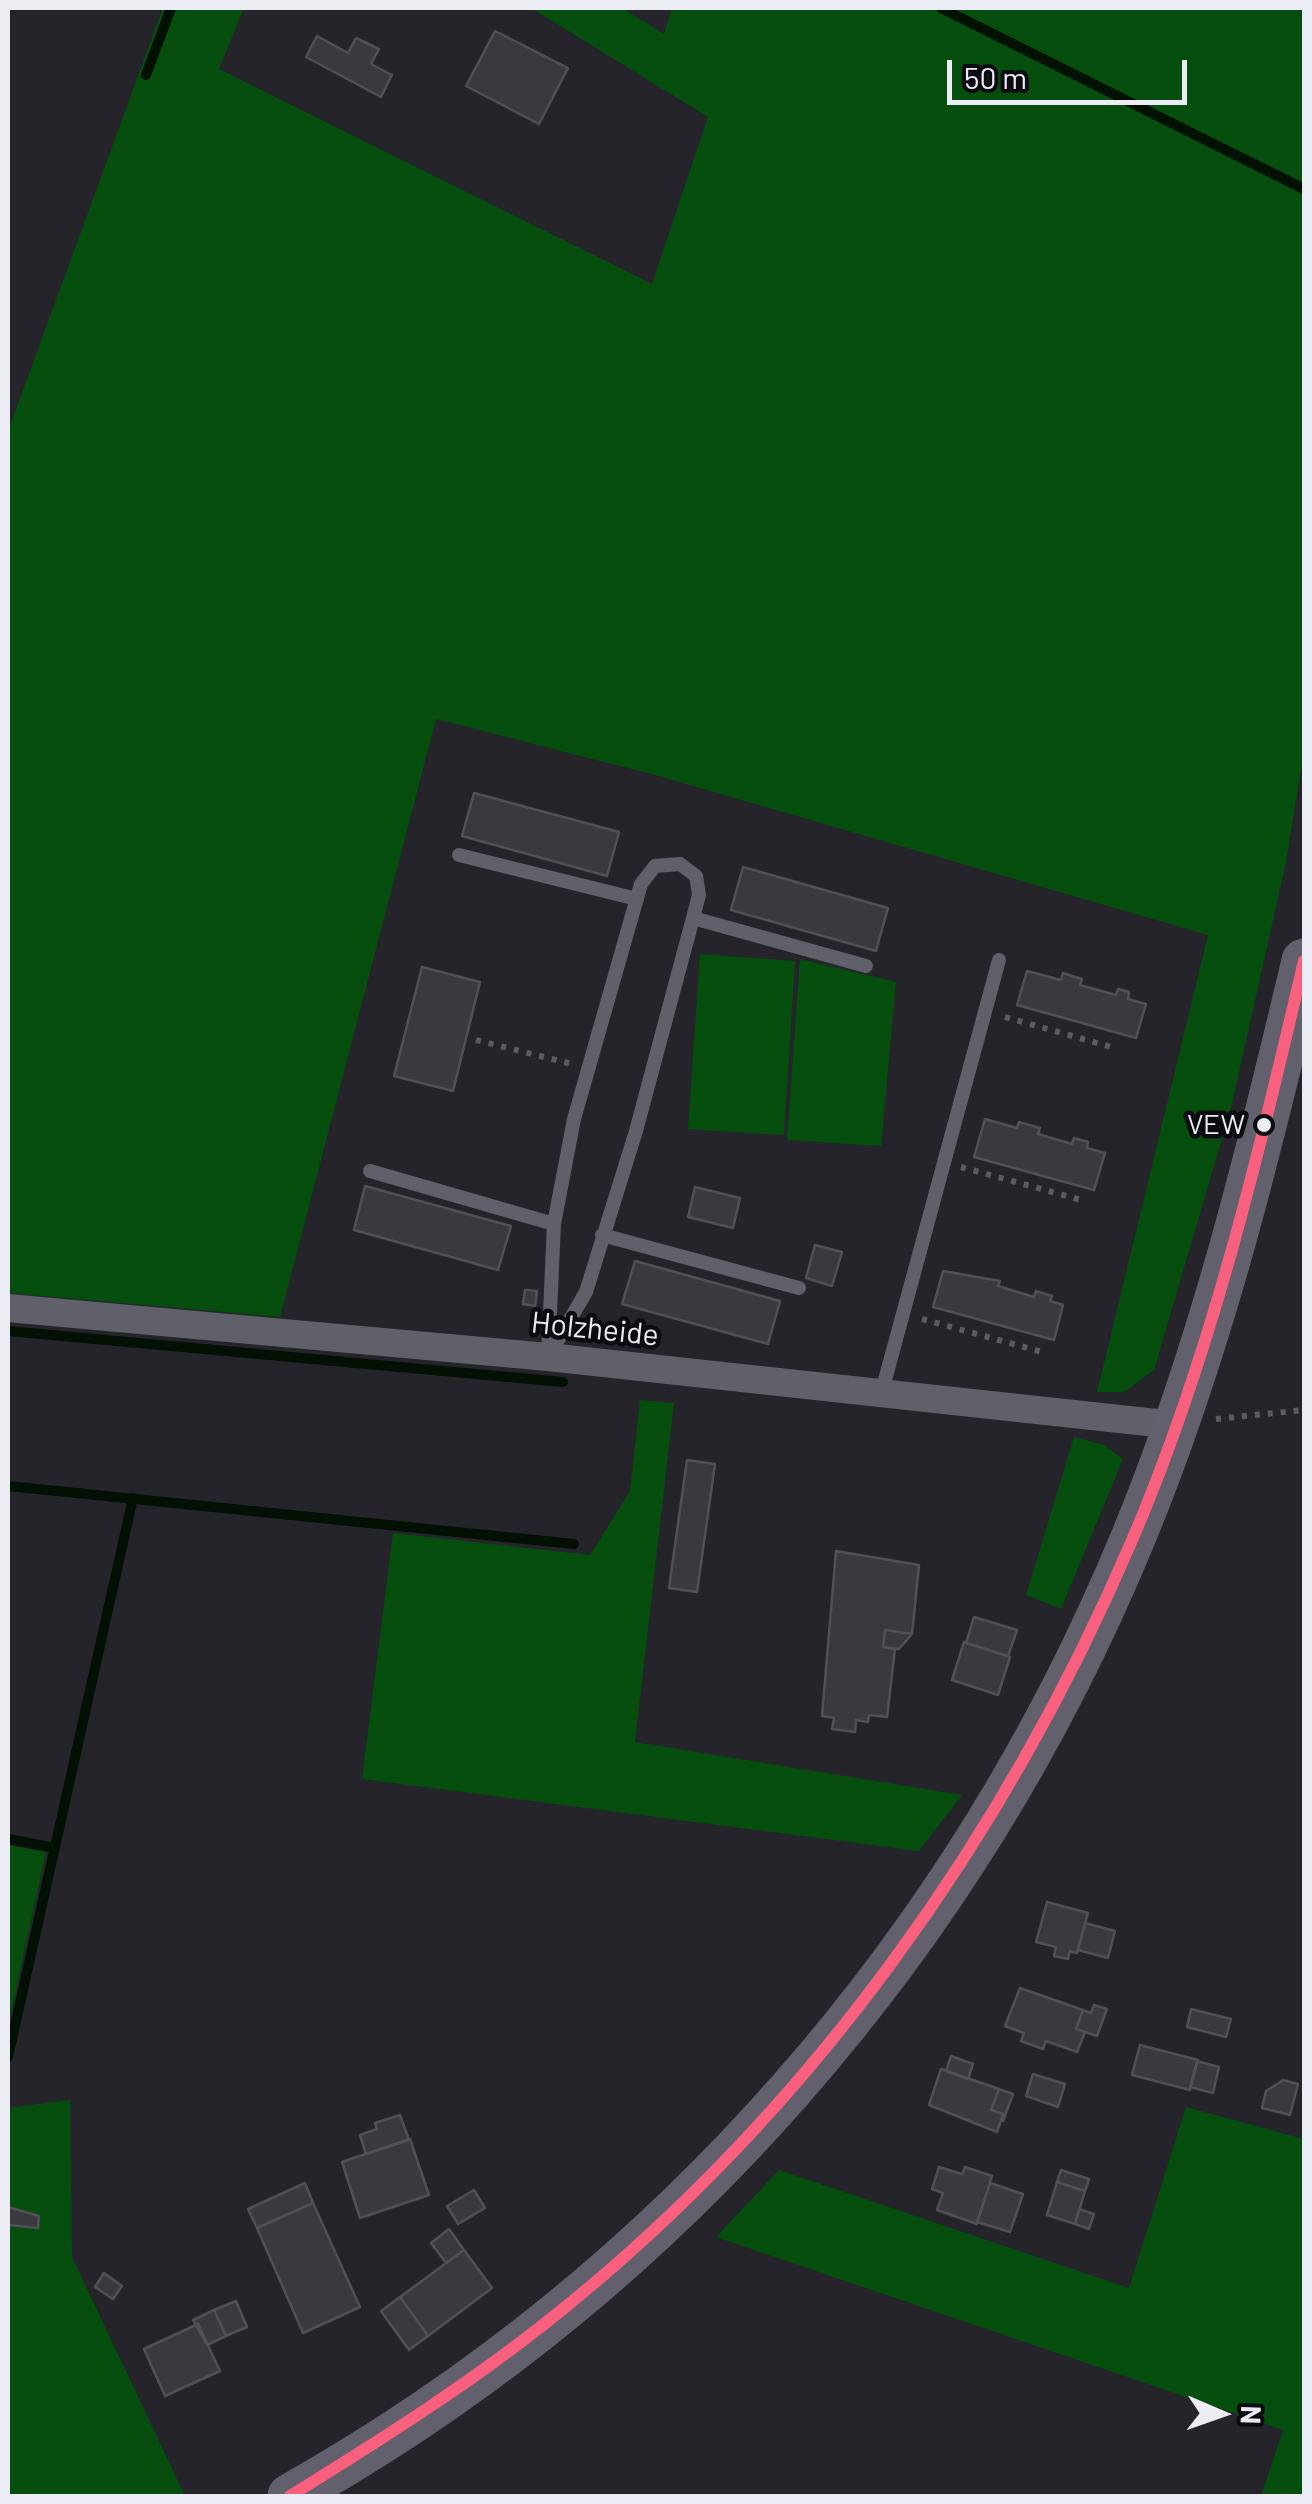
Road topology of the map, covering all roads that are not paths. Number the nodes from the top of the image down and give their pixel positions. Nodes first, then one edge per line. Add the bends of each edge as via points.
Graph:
1 (459, 854) dead end
2 (636, 899) junction
3 (693, 918) junction
4 (999, 960) dead end
5 (1304, 961) edge
6 (866, 966) dead end
7 (370, 1172) dead end
8 (554, 1224) junction
9 (602, 1235) junction
10 (799, 1288) dead end
11 (8, 1308) edge
12 (548, 1357) junction
13 (882, 1391) junction
14 (1176, 1425) junction
15 (290, 2496) edge

1 - 2 lane
2 - 3 lane via 655,866 680,864 696,876
2 - 8 lane via 588,1068
3 - 6 lane
3 - 9 lane
4 - 13 lane
5 - 14 main road via 1228,1261
7 - 8 lane
8 - 12 lane
9 - 10 lane
9 - 12 lane via 586,1292
11 - 12 street, Holzheide
12 - 13 street, Holzheide
13 - 14 street, Holzheide
14 - 15 main road via 1088,1639 1020,1768 947,1890 849,2024 679,2209 570,2306 445,2399

